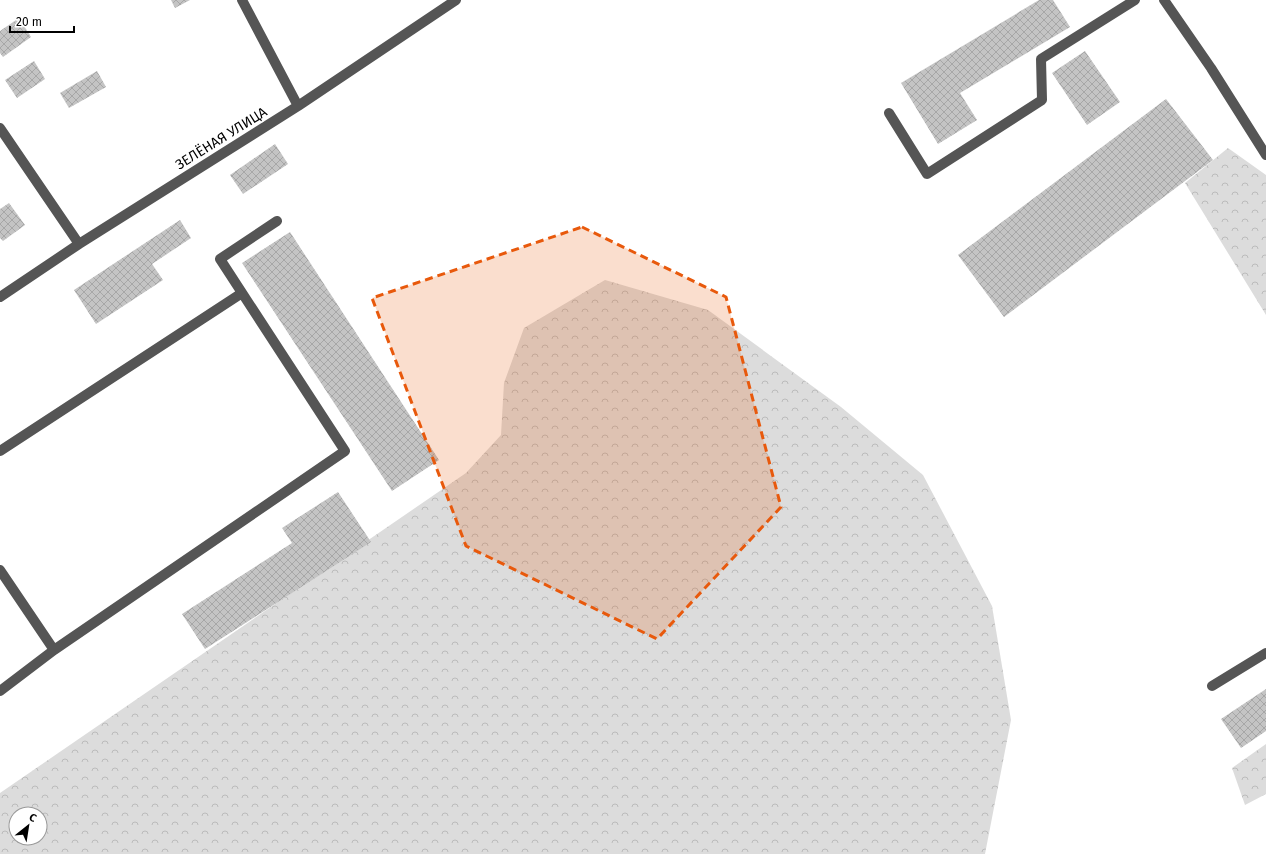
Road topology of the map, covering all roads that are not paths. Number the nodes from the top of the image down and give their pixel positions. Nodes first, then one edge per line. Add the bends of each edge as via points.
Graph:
1 (242, 0) edge
2 (456, 0) edge
3 (1135, 0) edge
4 (1164, 0) edge
5 (298, 106) junction
6 (888, 112) dead end
7 (0, 128) edge
8 (1266, 155) edge
9 (277, 221) dead end
10 (79, 244) junction
11 (242, 293) junction
12 (0, 297) edge
13 (0, 451) edge
14 (0, 570) edge
15 (54, 650) junction
16 (1266, 653) edge
17 (1212, 686) dead end
18 (0, 691) edge

1 - 5 street
2 - 5 street, ЗЕЛЁНАЯ УЛИЦА
3 - 6 street via 1041,59 1042,100 928,174
4 - 8 street
5 - 10 street, ЗЕЛЁНАЯ УЛИЦА
7 - 10 street
9 - 11 street via 220,259
10 - 12 street, ЗЕЛЁНАЯ УЛИЦА
11 - 13 street
11 - 15 street via 345,451
14 - 15 street
15 - 18 street
16 - 17 street

